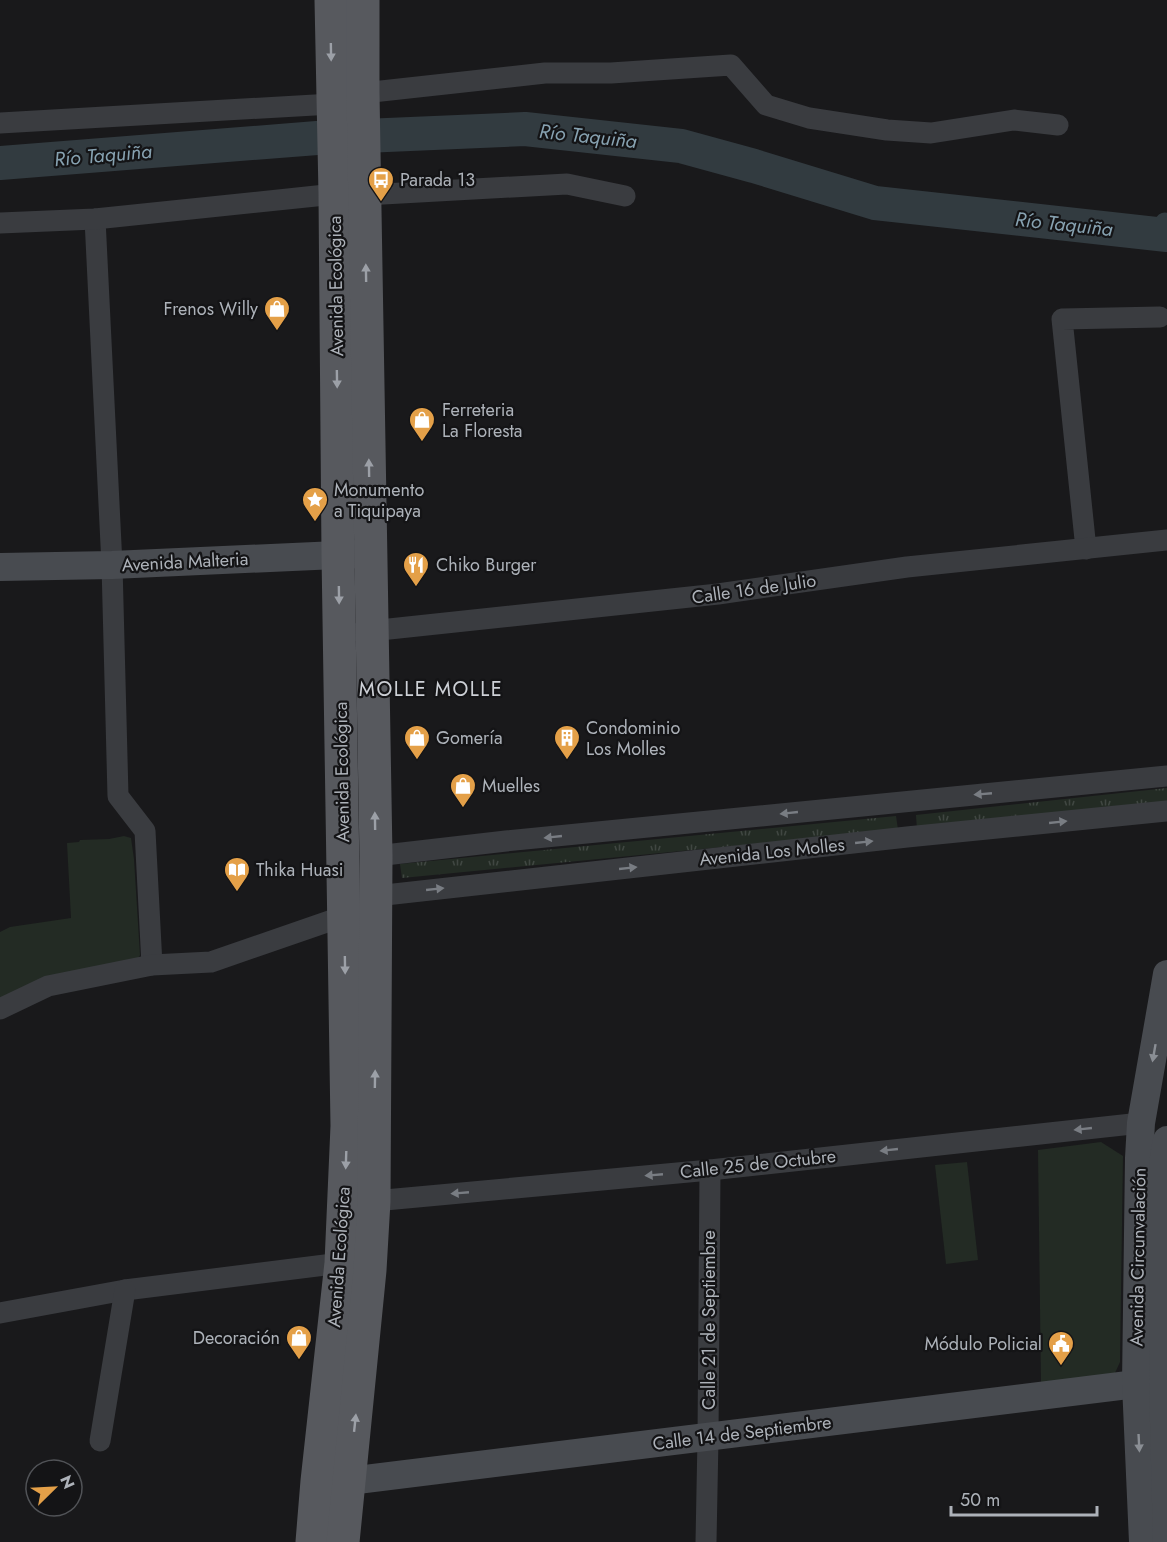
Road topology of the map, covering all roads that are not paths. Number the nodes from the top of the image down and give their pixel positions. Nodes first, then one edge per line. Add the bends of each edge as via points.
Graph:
1 (331, 0) edge
2 (363, 0) edge
3 (348, 111) junction
4 (0, 123) edge
5 (1058, 125) dead end
6 (350, 195) junction
7 (625, 196) dead end
8 (95, 219) junction
9 (0, 223) edge
10 (1160, 317) dead end
11 (1167, 540) edge
12 (1086, 549) junction
13 (370, 554) junction
14 (338, 555) junction
15 (112, 565) junction
16 (0, 567) edge
17 (356, 632) junction
18 (1167, 776) edge
19 (1167, 811) edge
20 (376, 856) junction
21 (376, 896) junction
22 (344, 916) junction
23 (152, 965) junction
24 (1167, 974) edge
25 (0, 1009) edge
26 (1142, 1123) junction
27 (1167, 1140) edge
28 (711, 1170) junction
29 (374, 1201) junction
30 (341, 1263) junction
31 (125, 1290) junction
32 (0, 1313) edge
33 (1155, 1383) edge
34 (708, 1438) junction
35 (100, 1441) dead end
36 (333, 1481) junction
37 (312, 1542) edge
38 (343, 1542) edge
39 (706, 1542) edge
40 (1143, 1542) edge
41 (1167, 1542) edge

1 -> 3 main road, Avenida Ecológica
2 - 3 main road, Avenida Ecológica
3 - 4 street
3 - 5 street via 545,74 731,65 766,105 809,118 931,133 1014,120
3 - 6 main road, Avenida Ecológica
6 - 7 street via 567,184
6 - 8 street
13 -> 6 main road, Avenida Ecológica
6 -> 14 main road, Avenida Ecológica
8 - 9 street
8 - 15 street
10 - 12 street via 1062,319
11 - 12 street, Calle 16 de Julio
12 - 17 street, Calle 16 de Julio via 907,567 718,594
13 - 14 street, Avenida Malteria
13 - 17 main road, Avenida Ecológica
14 - 15 street, Avenida Malteria
14 -> 17 main road, Avenida Ecológica
15 - 16 street, Avenida Malteria
15 - 23 street via 118,796 145,831
20 -> 17 main road, Avenida Ecológica
17 - 22 main road, Avenida Ecológica
18 -> 20 street, Avenida Los Molles
21 -> 19 street, Avenida Los Molles
20 - 21 main road, Avenida Ecológica
29 -> 21 main road, Avenida Ecológica
22 - 23 street via 211,962
22 -> 30 main road, Avenida Ecológica via 337,1126
23 - 25 street via 48,986
24 -> 26 street, Avenida Circunvalación
26 -> 28 street, Calle 25 de Octubre
26 - 33 street, Avenida Circunvalación via 1139,1158
27 - 33 street, Avenida Circunvalación
28 -> 29 street, Calle 25 de Octubre
28 - 34 street, Calle 21 de Septiembre
36 -> 29 main road, Avenida Ecológica via 370,1270
30 - 31 street
30 - 36 main road, Avenida Ecológica
31 - 32 street
31 - 35 street
33 - 34 street, Calle 14 de Septiembre
33 -> 40 street, Avenida Circunvalación
33 - 41 street, Avenida Circunvalación
34 - 36 street, Calle 14 de Septiembre
34 - 39 street, Calle 21 de Septiembre
36 - 37 main road, Avenida Ecológica
36 - 38 main road, Avenida Ecológica

